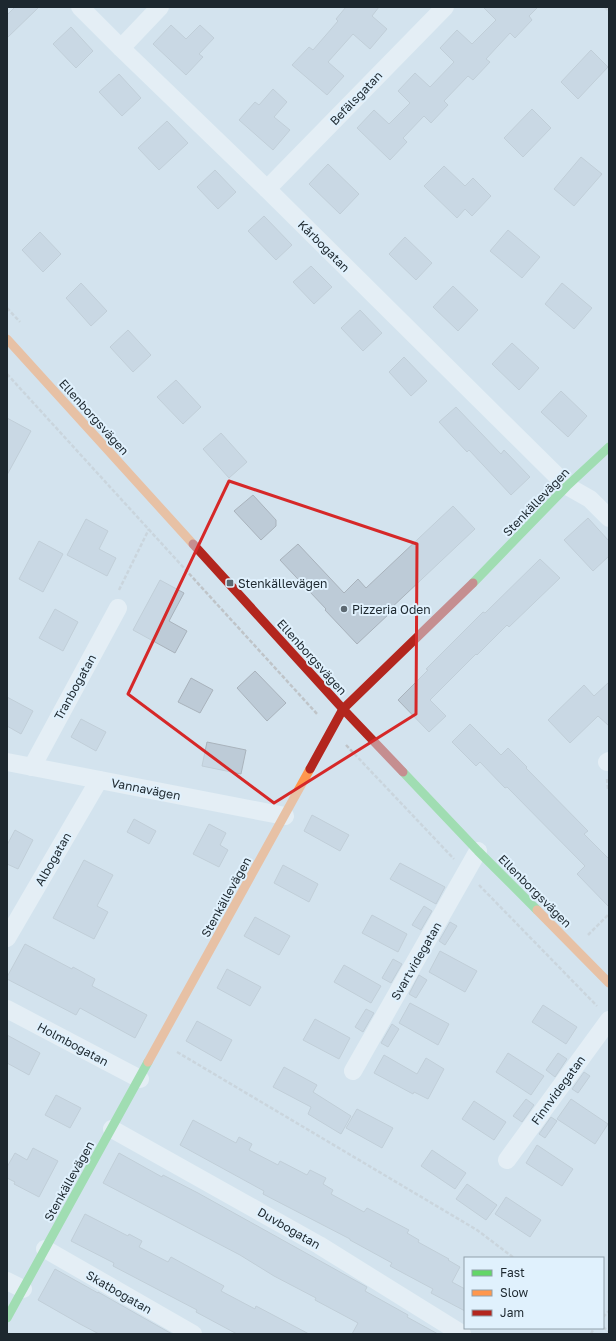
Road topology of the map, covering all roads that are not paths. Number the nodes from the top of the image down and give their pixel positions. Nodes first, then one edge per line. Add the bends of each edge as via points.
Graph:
1 (80, 7) edge
2 (160, 7) edge
3 (445, 7) edge
4 (121, 48) junction
5 (267, 189) junction
6 (8, 344) edge
7 (609, 447) edge
8 (566, 486) junction
9 (609, 518) edge
10 (118, 608) road end
11 (344, 709) junction
12 (7, 762) edge
13 (32, 767) junction
14 (99, 780) junction
15 (285, 816) junction
16 (478, 850) junction
17 (7, 938) edge
18 (609, 983) edge
19 (7, 1009) edge
20 (609, 1020) edge
21 (353, 1071) dead end
22 (140, 1079) junction
23 (112, 1129) junction
24 (507, 1160) dead end
25 (45, 1249) junction
26 (7, 1281) edge
27 (23, 1289) junction
28 (7, 1318) edge
29 (192, 1334) edge
30 (462, 1334) edge

1 - 4 street, Kårbogatan
2 - 4 street
3 - 5 street, Befälsgatan
4 - 5 street, Kårbogatan
5 - 8 street, Kårbogatan
6 - 11 street, Ellenborgsvägen
7 - 8 street, Stenkällevägen
8 - 9 street, Kårbogatan via 590,499
8 - 11 street, Stenkällevägen via 478,578
10 - 13 street, Tranbogatan
11 - 15 street, Stenkällevägen
11 - 16 street, Ellenborgsvägen
12 - 13 street, Vannavägen
13 - 14 street, Vannavägen
14 - 15 street, Vannavägen
14 - 17 street, Albogatan
15 - 22 street, Stenkällevägen
16 - 18 street, Ellenborgsvägen
16 - 21 street, Svartvidegatan
19 - 22 street, Holmbogatan
20 - 24 street, Finnvidegatan
22 - 23 street, Stenkällevägen
23 - 25 street, Stenkällevägen
23 - 30 street, Duvbogatan via 319,1245
25 - 27 street, Stenkällevägen
25 - 29 street, Skatbogatan
26 - 27 street
27 - 28 street, Stenkällevägen

